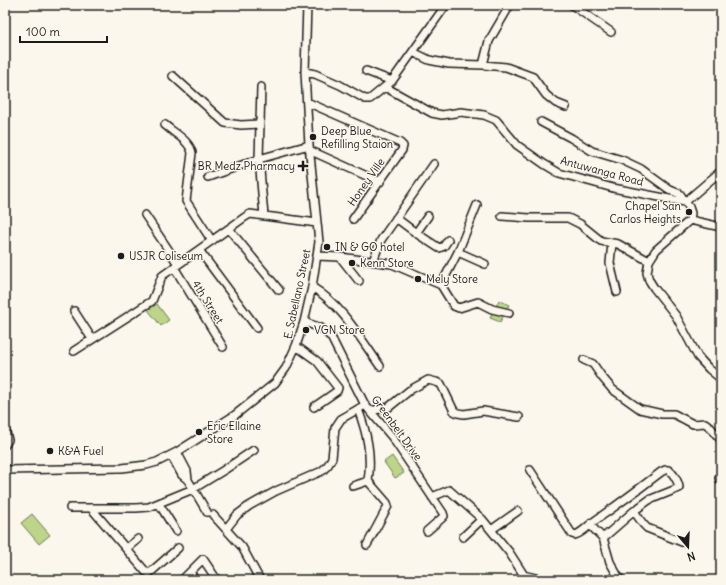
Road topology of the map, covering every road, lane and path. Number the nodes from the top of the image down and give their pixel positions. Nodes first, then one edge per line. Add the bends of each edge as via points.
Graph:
1 (307, 5) edge
2 (446, 5) edge
3 (510, 5) edge
4 (572, 5) edge
5 (611, 32) dead end
6 (413, 52) junction
7 (483, 65) junction
8 (366, 71) dead end
9 (305, 72) junction
10 (173, 76) dead end
11 (392, 82) junction
12 (261, 87) dead end
13 (386, 87) junction
14 (307, 102) junction
15 (566, 107) dead end
16 (540, 122) dead end
17 (259, 124) junction
18 (165, 125) dead end
19 (309, 147) junction
20 (259, 158) junction
21 (434, 164) dead end
22 (721, 171) edge
23 (208, 177) dead end
24 (380, 182) junction
25 (685, 202) junction
26 (477, 205) dead end
27 (145, 215) dead end
28 (264, 216) junction
29 (428, 216) dead end
30 (502, 216) dead end
31 (396, 218) junction
32 (354, 219) dead end
33 (690, 220) junction
34 (317, 223) junction
35 (721, 227) edge
36 (229, 229) junction
37 (416, 233) junction
38 (448, 240) dead end
39 (212, 242) junction
40 (612, 243) junction
41 (199, 250) junction
42 (458, 252) junction
43 (318, 256) junction
44 (340, 257) junction
45 (373, 261) junction
46 (649, 261) junction
47 (485, 264) dead end
48 (176, 266) junction
49 (359, 281) dead end
50 (441, 285) junction
51 (312, 287) junction
52 (279, 290) dead end
53 (617, 292) dead end
54 (74, 311) dead end
55 (509, 313) dead end
56 (304, 322) junction
57 (257, 328) dead end
58 (92, 339) junction
59 (296, 346) junction
60 (223, 347) dead end
61 (74, 351) dead end
62 (584, 360) dead end
63 (380, 366) dead end
64 (721, 379) edge
65 (314, 407) dead end
66 (364, 408) junction
67 (519, 417) dead end
68 (5, 429) edge
69 (721, 440) edge
70 (5, 445) edge
71 (254, 450) dead end
72 (174, 454) junction
73 (5, 470) edge
74 (530, 470) dead end
75 (368, 481) junction
76 (353, 486) dead end
77 (193, 489) junction
78 (432, 497) junction
79 (159, 504) junction
80 (70, 508) dead end
81 (91, 508) junction
82 (518, 511) dead end
83 (634, 511) junction
84 (482, 519) junction
85 (590, 525) junction
86 (226, 529) junction
87 (491, 530) junction
88 (176, 531) dead end
89 (427, 531) dead end
90 (463, 537) dead end
91 (603, 538) junction
92 (138, 539) dead end
93 (682, 542) dead end
94 (367, 545) dead end
95 (127, 548) junction
96 (178, 548) dead end
97 (190, 572) junction
98 (525, 578) edge
99 (721, 578) edge
100 (182, 580) edge
101 (195, 580) edge
102 (218, 580) edge
103 (260, 580) edge
104 (544, 580) edge
105 (620, 580) edge
106 (719, 580) edge

1 - 9 street, E. Sabellano Street
2 - 6 street
3 - 7 street via 489,41
4 - 5 street
6 - 7 street via 429,60 450,64
6 - 11 street
7 - 15 street via 506,67 532,77 546,95
8 - 11 street
9 - 13 street via 340,85 365,100
9 - 14 street, E. Sabellano Street
10 - 17 street via 225,123
11 - 13 street
12 - 17 street
13 - 25 street, Antuwanga Road via 432,113 442,115 461,112 484,115 496,120 517,145 559,173 613,188
14 - 19 street, E. Sabellano Street
14 - 24 street, Honey Ville via 403,146
16 - 25 street via 592,151 641,169 670,190 680,194
17 - 20 street
18 - 39 street via 191,149 186,201
19 - 20 street
19 - 24 street
19 - 34 street, E. Sabellano Street
20 - 23 street
20 - 28 street
21 - 31 street
22 - 25 street
24 - 32 street, Honey Ville
25 - 33 street via 691,212
26 - 42 street
27 - 48 street, 4th Street
28 - 34 street
28 - 36 street via 250,214
29 - 37 street
30 - 40 street via 568,218 601,241
31 - 37 street
31 - 45 street via 381,240
33 - 35 street
33 - 46 street via 656,250
34 - 43 street, E. Sabellano Street
36 - 39 street
36 - 52 street
37 - 38 street via 440,248
39 - 41 street
40 - 46 street via 623,246
40 - 53 street via 610,263
41 - 48 street
41 - 57 street
42 - 47 street
42 - 50 street
43 - 44 street
43 - 51 street, E. Sabellano Street
44 - 45 street
44 - 49 street
45 - 50 street via 392,264
46 - 64 street via 649,280 676,316 698,357
48 - 58 street via 162,276 152,301
48 - 60 street, 4th Street
50 - 55 street via 454,306 459,308 478,302
51 - 56 street, E. Sabellano Street
51 - 63 street via 342,313
54 - 58 street
56 - 59 street, E. Sabellano Street
56 - 66 street, Greenbelt Drive via 321,328 331,337
58 - 61 street
59 - 65 street via 317,361 338,388
59 - 72 street, E. Sabellano Street via 286,368 275,383 235,415
62 - 69 street via 597,368 612,389 640,409 674,414 693,424 705,423
66 - 67 street via 389,407 404,394 428,380 441,384 458,413 483,410
66 - 75 street via 370,471
66 - 78 street, Greenbelt Drive via 392,437
66 - 86 street via 341,419 335,428 332,458 322,471 249,506 237,515
68 - 70 street via 8,440
71 - 77 street
72 - 73 street, E. Sabellano Street via 146,465 128,468
72 - 77 street via 182,475
74 - 85 street via 572,534 578,534
75 - 76 street
75 - 94 street via 388,506
77 - 79 street
77 - 86 street via 210,514
78 - 84 street via 449,490
78 - 89 street, Greenbelt Drive via 444,516
79 - 81 street via 136,508
79 - 88 street
80 - 81 street
81 - 95 street
82 - 87 street
83 - 85 street via 649,500 679,488 670,471 662,472
83 - 91 street
83 - 93 street via 647,528
84 - 87 street
84 - 90 street
85 - 91 street
86 - 103 street via 242,547
87 - 98 street
91 - 105 street via 610,562
92 - 95 street
95 - 96 street via 149,573
97 - 100 street
97 - 101 street
97 - 102 street via 203,559
98 - 104 street
99 - 106 street

